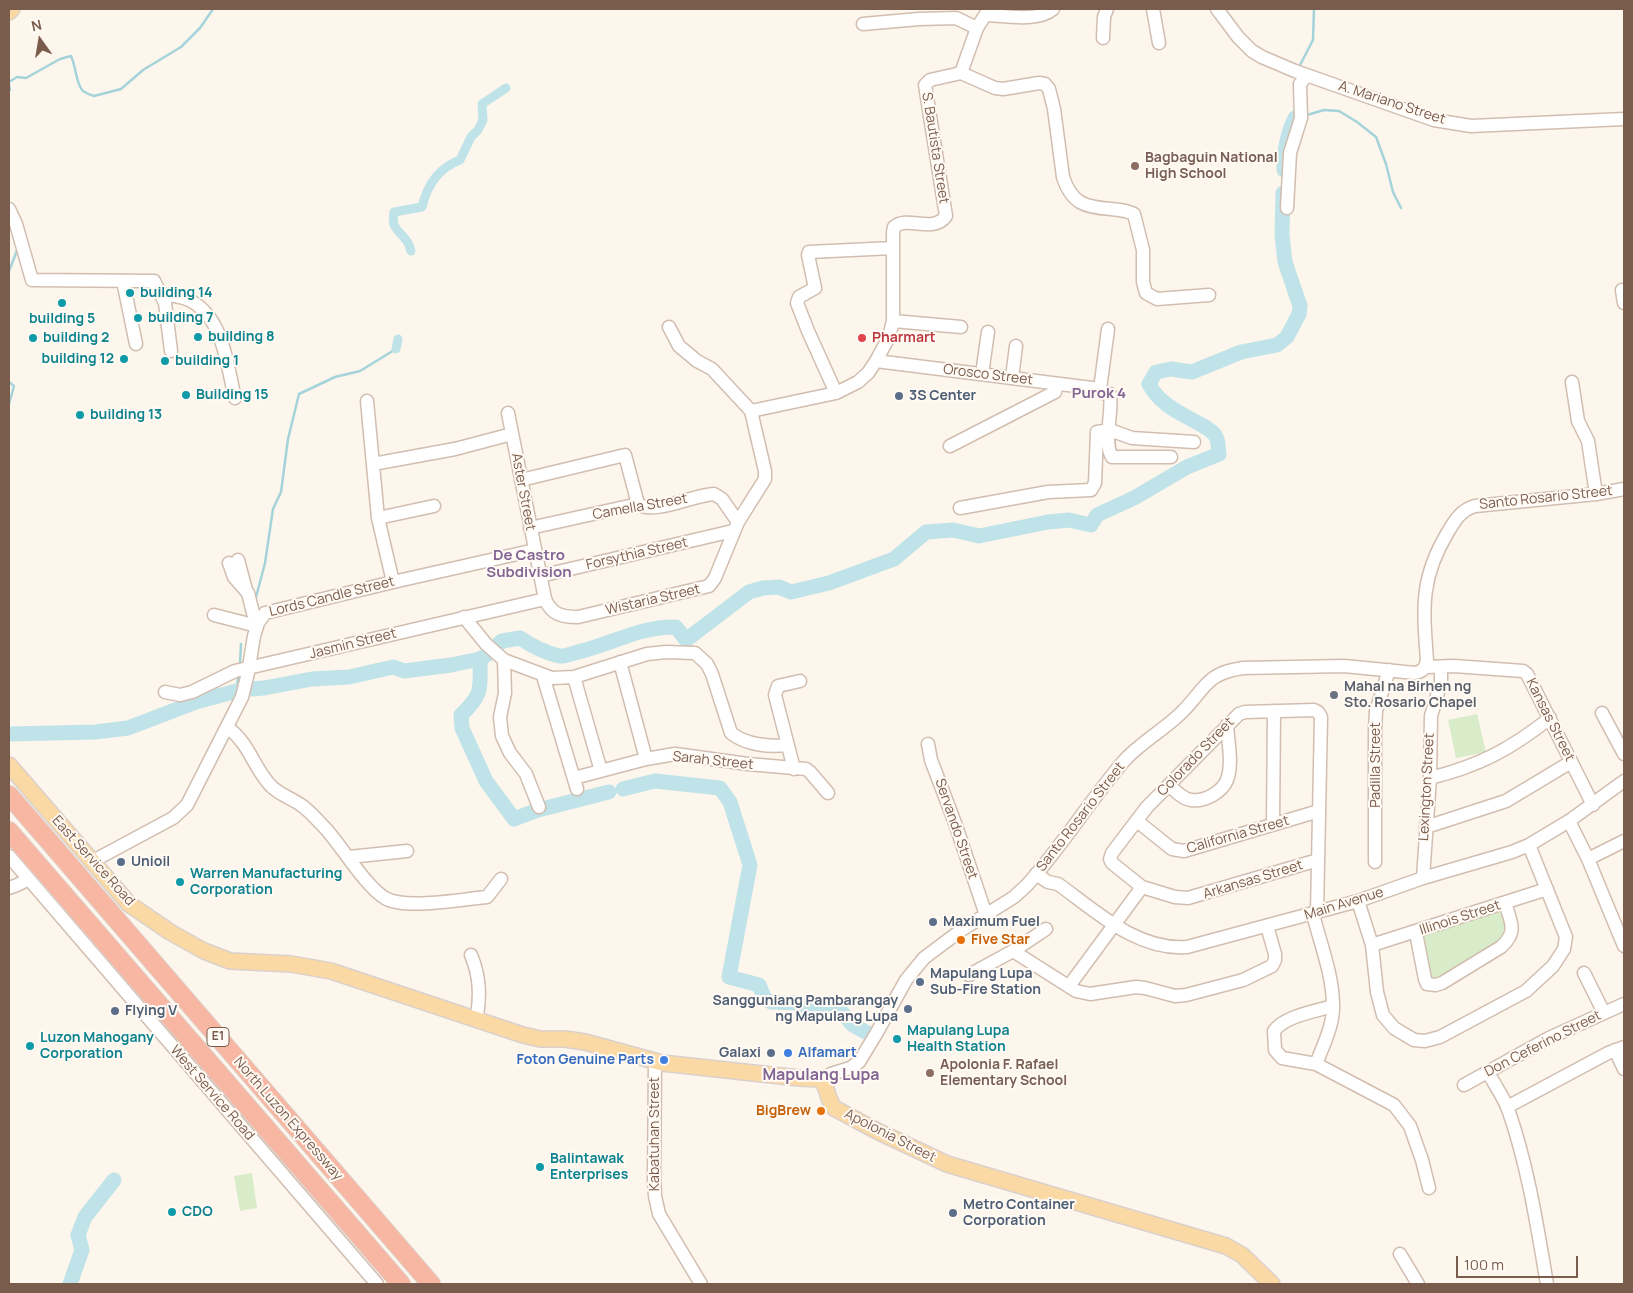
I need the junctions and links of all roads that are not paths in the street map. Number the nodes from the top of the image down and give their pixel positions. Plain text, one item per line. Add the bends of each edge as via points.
1 (12, 9) edge
2 (1053, 9) edge
3 (1107, 9) edge
4 (1153, 9) edge
5 (1217, 9) edge
6 (9, 12) edge
7 (988, 12) edge
8 (863, 24) dead end
9 (977, 28) junction
10 (1103, 38) dead end
11 (1159, 43) dead end
12 (961, 73) junction
13 (1302, 73) junction
14 (1624, 119) edge
15 (1287, 208) dead end
16 (9, 209) edge
17 (893, 248) junction
18 (123, 281) junction
19 (1622, 290) dead end
20 (161, 294) junction
21 (1209, 295) dead end
22 (1624, 303) edge
23 (893, 321) junction
24 (669, 327) dead end
25 (961, 327) dead end
26 (1108, 329) dead end
27 (988, 332) dead end
28 (136, 344) dead end
29 (1016, 346) dead end
30 (171, 351) dead end
31 (876, 361) junction
32 (982, 374) junction
33 (1012, 378) junction
34 (1572, 382) dead end
35 (1057, 384) junction
36 (1100, 389) junction
37 (836, 393) junction
38 (235, 398) dead end
39 (367, 401) dead end
40 (751, 411) junction
41 (508, 413) dead end
42 (1110, 430) junction
43 (512, 434) junction
44 (1194, 442) dead end
45 (950, 446) dead end
46 (1171, 458) dead end
47 (373, 464) junction
48 (521, 480) junction
49 (1624, 489) edge
50 (1596, 494) junction
51 (638, 504) junction
52 (434, 506) dead end
53 (960, 508) dead end
54 (378, 518) junction
55 (736, 526) junction
56 (530, 528) junction
57 (535, 550) junction
58 (234, 562) dead end
59 (540, 576) junction
60 (393, 582) junction
61 (544, 599) junction
62 (214, 615) dead end
63 (464, 617) junction
64 (257, 624) junction
65 (504, 660) junction
66 (620, 662) junction
67 (1426, 667) junction
68 (1441, 667) junction
69 (248, 669) junction
70 (1389, 670) junction
71 (543, 676) junction
72 (574, 677) junction
73 (800, 681) dead end
74 (166, 692) dead end
75 (1274, 711) junction
76 (1602, 713) dead end
77 (1550, 718) junction
78 (1227, 725) junction
79 (227, 727) junction
80 (928, 744) dead end
81 (788, 745) junction
82 (1624, 754) edge
83 (646, 759) junction
84 (1571, 762) junction
85 (9, 765) edge
86 (794, 769) junction
87 (601, 771) junction
88 (1430, 778) junction
89 (1624, 781) edge
90 (1169, 785) junction
91 (828, 793) dead end
92 (9, 795) edge
93 (1593, 805) junction
94 (539, 807) dead end
95 (1319, 811) junction
96 (1137, 821) junction
97 (1569, 821) junction
98 (1273, 825) junction
99 (1426, 827) junction
100 (9, 831) edge
101 (1624, 841) edge
102 (1529, 845) junction
103 (407, 851) dead end
104 (9, 856) edge
105 (349, 857) junction
106 (1110, 858) joint
107 (1588, 858) junction
108 (1318, 860) junction
109 (93, 861) junction
110 (1375, 862) dead end
111 (1040, 870) junction
112 (1423, 878) junction
113 (28, 879) junction
114 (501, 879) dead end
115 (1142, 887) junction
116 (9, 888) edge
117 (1547, 889) junction
118 (1358, 901) junction
119 (1505, 903) junction
120 (1315, 913) junction
121 (986, 915) junction
122 (1114, 923) junction
123 (1267, 926) junction
124 (1046, 929) dead end
125 (1416, 933) junction
126 (1372, 945) junction
127 (1624, 946) edge
128 (1013, 951) junction
129 (471, 955) dead end
130 (1584, 972) dead end
131 (969, 975) dead end
132 (1069, 986) junction
133 (1624, 1004) edge
134 (1334, 1006) junction
135 (1604, 1013) junction
136 (476, 1020) junction
137 (1620, 1049) edge
138 (655, 1061) junction
139 (1316, 1064) junction
140 (1624, 1069) edge
141 (1488, 1072) junction
142 (822, 1080) junction
143 (1464, 1085) dead end
144 (1507, 1107) junction
145 (1429, 1188) dead end
146 (1400, 1254) dead end
147 (1266, 1283) edge
148 (377, 1284) edge
149 (400, 1284) edge
150 (431, 1284) edge
151 (701, 1284) edge
152 (1418, 1284) edge
153 (1547, 1284) edge

1 - 6 main road
2 - 7 street via 1040,16 1014,18
3 - 10 street
4 - 11 street
5 - 13 street, A. Mariano Street via 1252,51
7 - 9 street
8 - 9 street via 956,18
9 - 12 street
12 - 17 street, S. Bautista Street via 930,80 925,85 946,216 935,224 896,224
12 - 21 street via 1003,90 1045,84 1054,109 1066,185 1074,199 1082,204 1128,210 1134,214 1143,250 1146,293 1157,299
13 - 14 street, A. Mariano Street via 1425,117 1452,123 1488,126
13 - 15 street via 1301,118 1285,158 1282,189
16 - 18 street via 32,280
17 - 23 street, S. Bautista Street
17 - 37 street via 809,252 815,288 799,297 797,303
18 - 20 street via 154,281
18 - 28 street
19 - 22 street
20 - 30 street
20 - 38 street via 191,301 213,322
23 - 25 street
23 - 31 street, S. Bautista Street via 889,337
24 - 40 street via 679,346 712,369
26 - 36 street
27 - 32 street
29 - 33 street
31 - 32 street, Orosco Street
31 - 37 street, S. Bautista Street via 858,382
32 - 33 street, Orosco Street
33 - 35 street, Orosco Street
34 - 50 street via 1578,421 1588,441
35 - 36 street, Orosco Street
35 - 45 street via 1055,392
36 - 42 street via 1110,394
37 - 40 street, S. Bautista Street
39 - 47 street
40 - 55 street via 765,479
41 - 43 street, Aster Street
42 - 44 street via 1132,438
42 - 46 street via 1112,458
42 - 53 street via 1097,432 1095,483 1091,490 1048,492
43 - 47 street via 455,449
43 - 48 street, Aster Street
47 - 54 street
48 - 51 street via 625,455
48 - 56 street, Aster Street
49 - 50 street, Santo Rosario Street
50 - 67 street, Santo Rosario Street via 1475,506 1463,510 1437,552 1427,580 1423,610
51 - 55 street, Camella Street via 655,507 714,494 722,499
51 - 56 street, Camella Street
52 - 54 street
54 - 60 street
55 - 59 street, Forsythia Street
55 - 61 street, Wistaria Street via 709,586 578,617 553,613
56 - 57 street, Aster Street
57 - 59 street, Aster Street
57 - 60 street, Lords Candle Street
58 - 64 street via 234,577 246,590
59 - 61 street, Aster Street
60 - 64 street, Lords Candle Street via 270,611
61 - 63 street, Jasmin Street
62 - 64 street
63 - 65 street
63 - 69 street, Jasmin Street
64 - 69 street, Lords Candle Street
65 - 71 street
65 - 94 street via 502,736 526,774
66 - 72 street
66 - 81 street via 647,654 695,653 712,674 731,733 762,745
66 - 83 street
67 - 68 street, Kansas Street
67 - 70 street, Santo Rosario Street via 1415,673
68 - 77 street, Kansas Street via 1523,671
68 - 88 street, Lexington Street via 1441,682 1431,716
69 - 74 street, Jasmin Street via 235,671 192,692 180,695
69 - 79 street, Lords Candle Street via 242,697
70 - 110 street, Padilla Street via 1375,721
70 - 111 street, Santo Rosario Street via 1289,666 1243,668 1218,674 1180,714 1126,758
71 - 72 street
71 - 87 street, Sarah Street via 575,784
72 - 87 street
73 - 81 street via 778,686 775,695
75 - 78 street, Colorado Street via 1245,712
75 - 95 street, Colorado Street via 1314,710 1320,714
75 - 98 street
76 - 82 street
77 - 84 street, Kansas Street
77 - 88 street via 1492,757
78 - 90 street, Colorado Street
78 - 90 street via 1229,765 1222,789 1202,799 1191,800 1179,795
79 - 105 street via 243,742 270,785 303,806
79 - 109 street, Lords Candle Street via 187,805 178,816
80 - 121 street, Servando Street
81 - 86 street
83 - 86 street, Sarah Street via 675,754
83 - 87 street, Sarah Street
84 - 93 street, Kansas Street
84 - 99 street via 1506,800
85 - 109 main road, East Service Road
86 - 91 street, Sarah Street via 810,772
88 - 99 street, Lexington Street
89 - 93 street, Main Avenue
90 - 96 street, Colorado Street
92 - 150 highway, North Luzon Expressway / E1
93 - 97 street, Main Avenue
95 - 98 street, California Street
95 - 108 street, Colorado Street
96 - 98 street, California Street via 1178,852
96 - 106 street, Colorado Street
97 - 102 street, Main Avenue
97 - 107 street
99 - 112 street, Lexington Street
100 - 149 highway, North Luzon Expressway / E1
101 - 107 street
102 - 112 street, Main Avenue
102 - 117 street
103 - 105 street
104 - 113 street, West Service Road
105 - 114 street via 375,890 396,902 411,904 487,897
106 - 115 street, Arkansas Street
107 - 127 street
108 - 115 street, Arkansas Street via 1188,898
108 - 120 street, Colorado Street
109 - 136 main road, East Service Road via 129,904 204,952 230,961 291,964 331,971
111 - 121 street, Santo Rosario Street via 1014,897
111 - 122 street, Main Avenue via 1054,876 1058,884
112 - 118 street, Main Avenue
113 - 116 street
113 - 148 street, West Service Road
115 - 122 street
117 - 119 street, Illinois Street
117 - 126 street via 1566,937 1564,949 1553,966 1526,991 1432,1040 1408,1037 1383,1015
118 - 120 street, Main Avenue
118 - 126 street
119 - 125 street, Illinois Street
119 - 125 street via 1512,924 1508,940 1436,985 1427,984 1425,979
120 - 123 street, Main Avenue
120 - 134 street, Colorado Street
121 - 142 street, Santo Rosario Street via 924,958 906,980 859,1062
122 - 123 street, Main Avenue via 1148,942 1174,948
122 - 132 street
123 - 132 street via 1275,960 1272,966 1243,980 1186,996 1136,987 1090,994 1076,992
124 - 128 street
125 - 126 street, Illinois Street
128 - 131 street
128 - 132 street
129 - 136 street via 479,977
130 - 135 street
133 - 135 street, Don Ceferino Street
134 - 139 street
134 - 139 street via 1283,1022 1274,1031 1275,1050 1279,1056
135 - 141 street, Don Ceferino Street via 1549,1038
136 - 138 main road via 540,1039 584,1042
137 - 140 street
137 - 144 street
138 - 142 main road
138 - 151 street, Kabatuhan Street via 656,1206
139 - 145 street via 1394,1105 1410,1126
141 - 143 street, Don Ceferino Street
141 - 144 street
142 - 147 main road, Apolonia Street via 834,1108 925,1155 974,1173 1226,1246 1242,1255
144 - 153 street via 1529,1180
146 - 152 street

